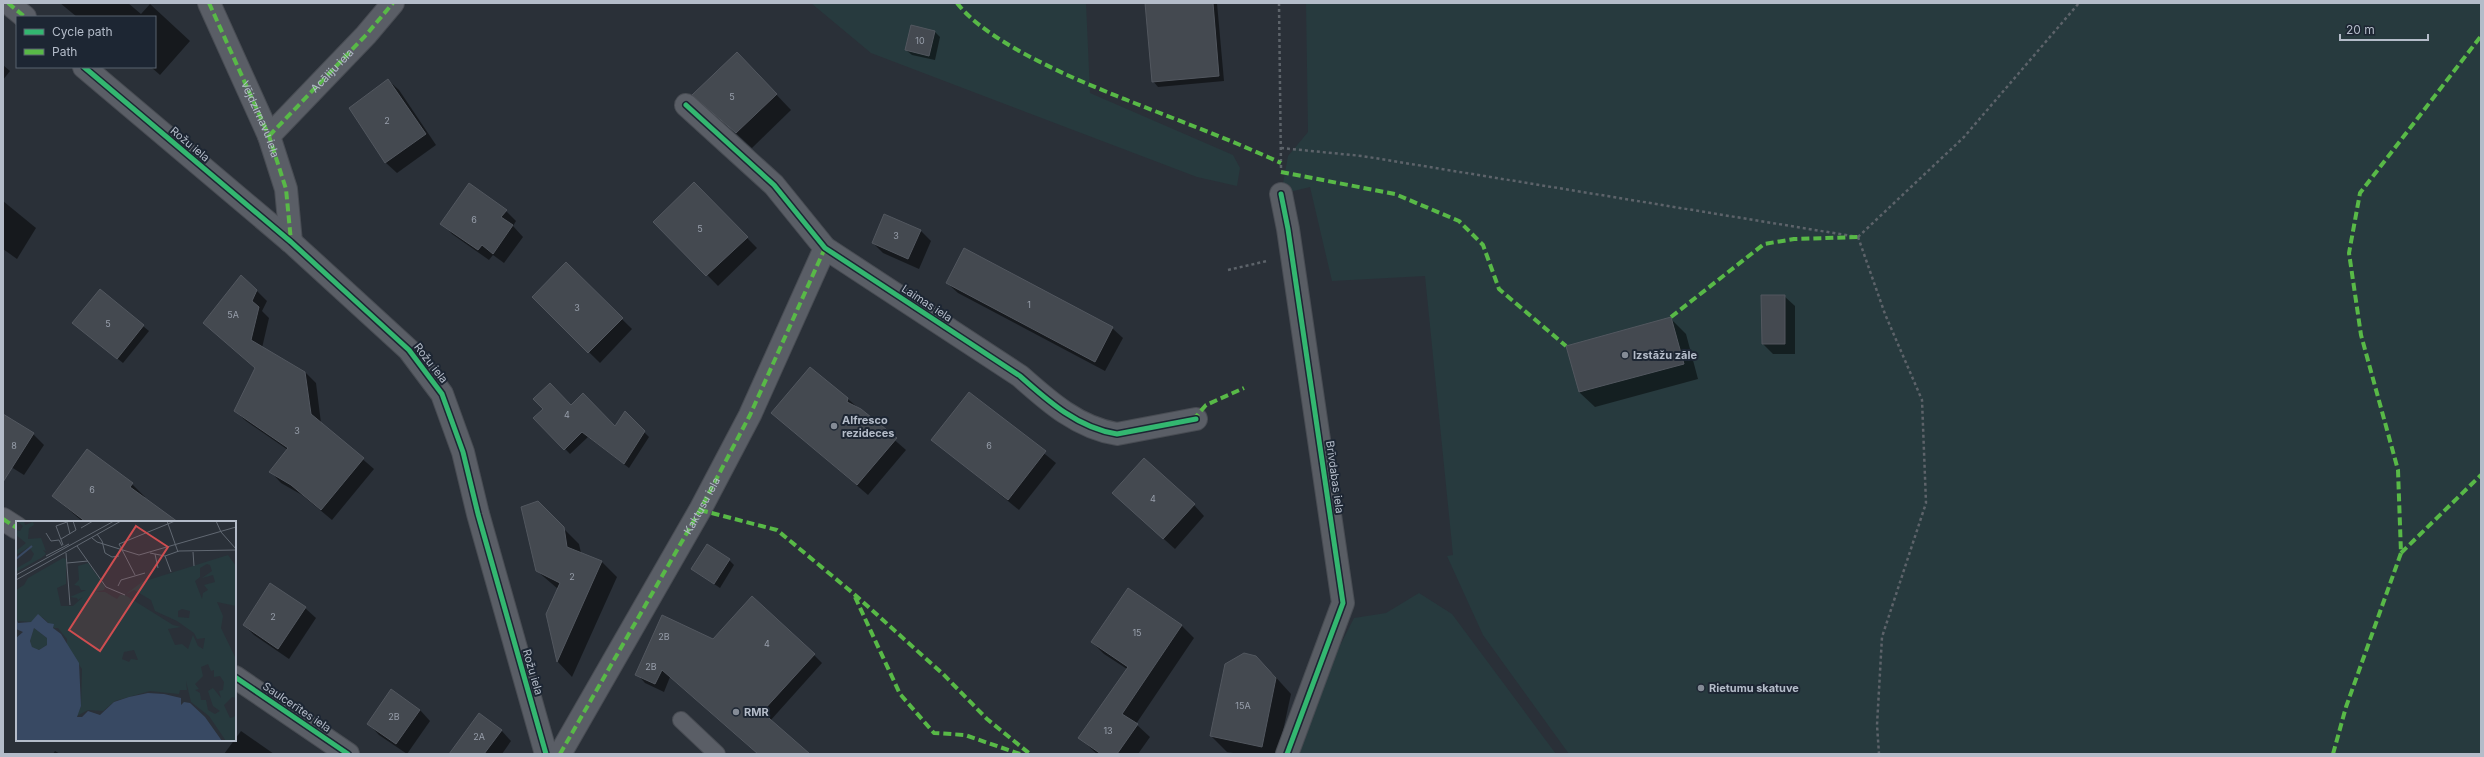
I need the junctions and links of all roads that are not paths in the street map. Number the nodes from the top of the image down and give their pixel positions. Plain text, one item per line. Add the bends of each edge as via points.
1 (8, 3) edge
2 (209, 3) edge
3 (393, 3) edge
4 (24, 16) edge
5 (85, 68) edge
6 (686, 105) dead end
7 (269, 136) junction
8 (1281, 194) road end
9 (291, 242) junction
10 (825, 248) junction
11 (1196, 419) dead end
12 (3, 519) edge
13 (16, 527) edge
14 (236, 678) edge
15 (681, 720) dead end
16 (348, 754) edge
17 (546, 754) edge
18 (560, 754) edge
19 (717, 754) edge
20 (1287, 754) edge

1 - 4 street
2 - 7 street, Vējdzirnavu iela
3 - 7 street, Acāliju iela via 366,35
5 - 9 street, Rožu iela
6 - 10 street, Laimas iela via 774,185
7 - 9 street, Vējdzirnavu iela via 286,189
8 - 20 street, Brīvdabas iela via 1343,604
9 - 17 street, Rožu iela via 409,350 442,394 464,452 478,514
10 - 11 street, Laimas iela via 1020,376 1071,418 1105,432 1117,434
10 - 18 street, Kaktusu iela via 750,415 700,510
12 - 13 street
14 - 16 street, Saulcerītes iela
15 - 19 lane

